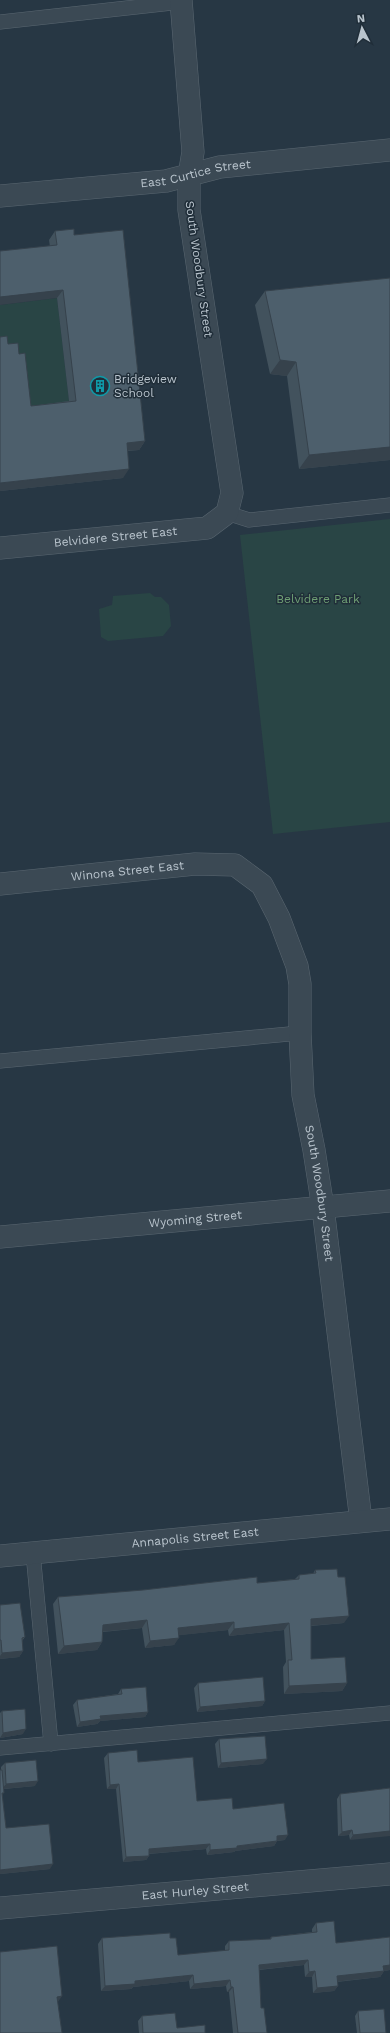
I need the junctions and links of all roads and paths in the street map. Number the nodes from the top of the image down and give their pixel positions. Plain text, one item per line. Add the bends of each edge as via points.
1 (181, 1) edge
2 (0, 22) edge
3 (390, 150) edge
4 (189, 176) junction
5 (0, 196) edge
6 (390, 505) edge
7 (227, 513) junction
8 (0, 548) edge
9 (251, 877) joint
10 (0, 884) edge
11 (300, 1033) junction
12 (0, 1061) edge
13 (390, 1201) edge
14 (323, 1208) junction
15 (0, 1237) edge
16 (390, 1519) edge
17 (361, 1521) junction
18 (33, 1553) junction
19 (0, 1556) edge
20 (390, 1713) edge
21 (51, 1744) junction
22 (0, 1748) edge
23 (390, 1874) edge
24 (0, 1908) edge

1 - 2 lane
1 - 4 street, South Woodbury Street via 193,152
3 - 4 street, East Curtice Street via 220,167
4 - 5 street, East Curtice Street via 166,181
4 - 7 street, South Woodbury Street via 189,210 232,493
6 - 7 lane via 249,520
7 - 8 street, Belvidere Street East via 207,528
9 - 10 street, Winona Street East via 235,865 195,864
9 - 11 street, South Woodbury Street via 262,886 279,918 297,966 300,984
11 - 12 lane
11 - 14 street, South Woodbury Street via 302,1095
13 - 14 street, Wyoming Street
14 - 15 street, Wyoming Street
14 - 17 street, South Woodbury Street
16 - 17 street, Annapolis Street East
17 - 18 street, Annapolis Street East
18 - 19 street, Annapolis Street East
18 - 21 lane
20 - 21 lane
21 - 22 lane
23 - 24 street, East Hurley Street

